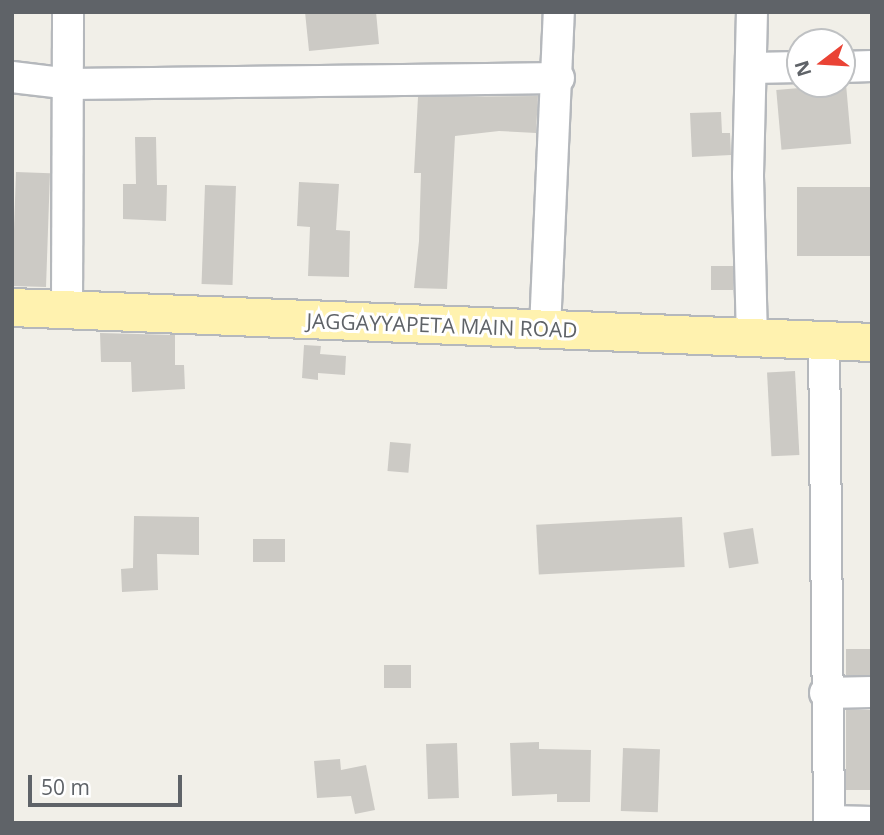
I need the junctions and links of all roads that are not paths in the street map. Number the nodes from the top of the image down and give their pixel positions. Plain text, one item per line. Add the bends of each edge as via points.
1 (68, 12) edge
2 (559, 12) edge
3 (752, 12) edge
4 (786, 67) edge
5 (751, 68) junction
6 (12, 76) edge
7 (559, 78) junction
8 (70, 84) junction
9 (12, 307) edge
10 (67, 309) junction
11 (545, 329) junction
12 (752, 338) junction
13 (824, 340) junction
14 (872, 342) edge
15 (872, 692) edge
16 (825, 693) junction
17 (829, 822) edge
18 (872, 822) edge

1 - 8 street
2 - 7 street
3 - 5 street
4 - 5 street
5 - 12 street
6 - 8 street
7 - 8 street
7 - 11 street
8 - 10 street
9 - 10 main road, JAGGAYYAPETA MAIN ROAD
10 - 11 main road, JAGGAYYAPETA MAIN ROAD
11 - 12 main road, JAGGAYYAPETA MAIN ROAD
12 - 13 main road, JAGGAYYAPETA MAIN ROAD
13 - 14 main road, JAGGAYYAPETA MAIN ROAD
13 - 16 street
15 - 16 street
16 - 17 street
17 - 18 street

